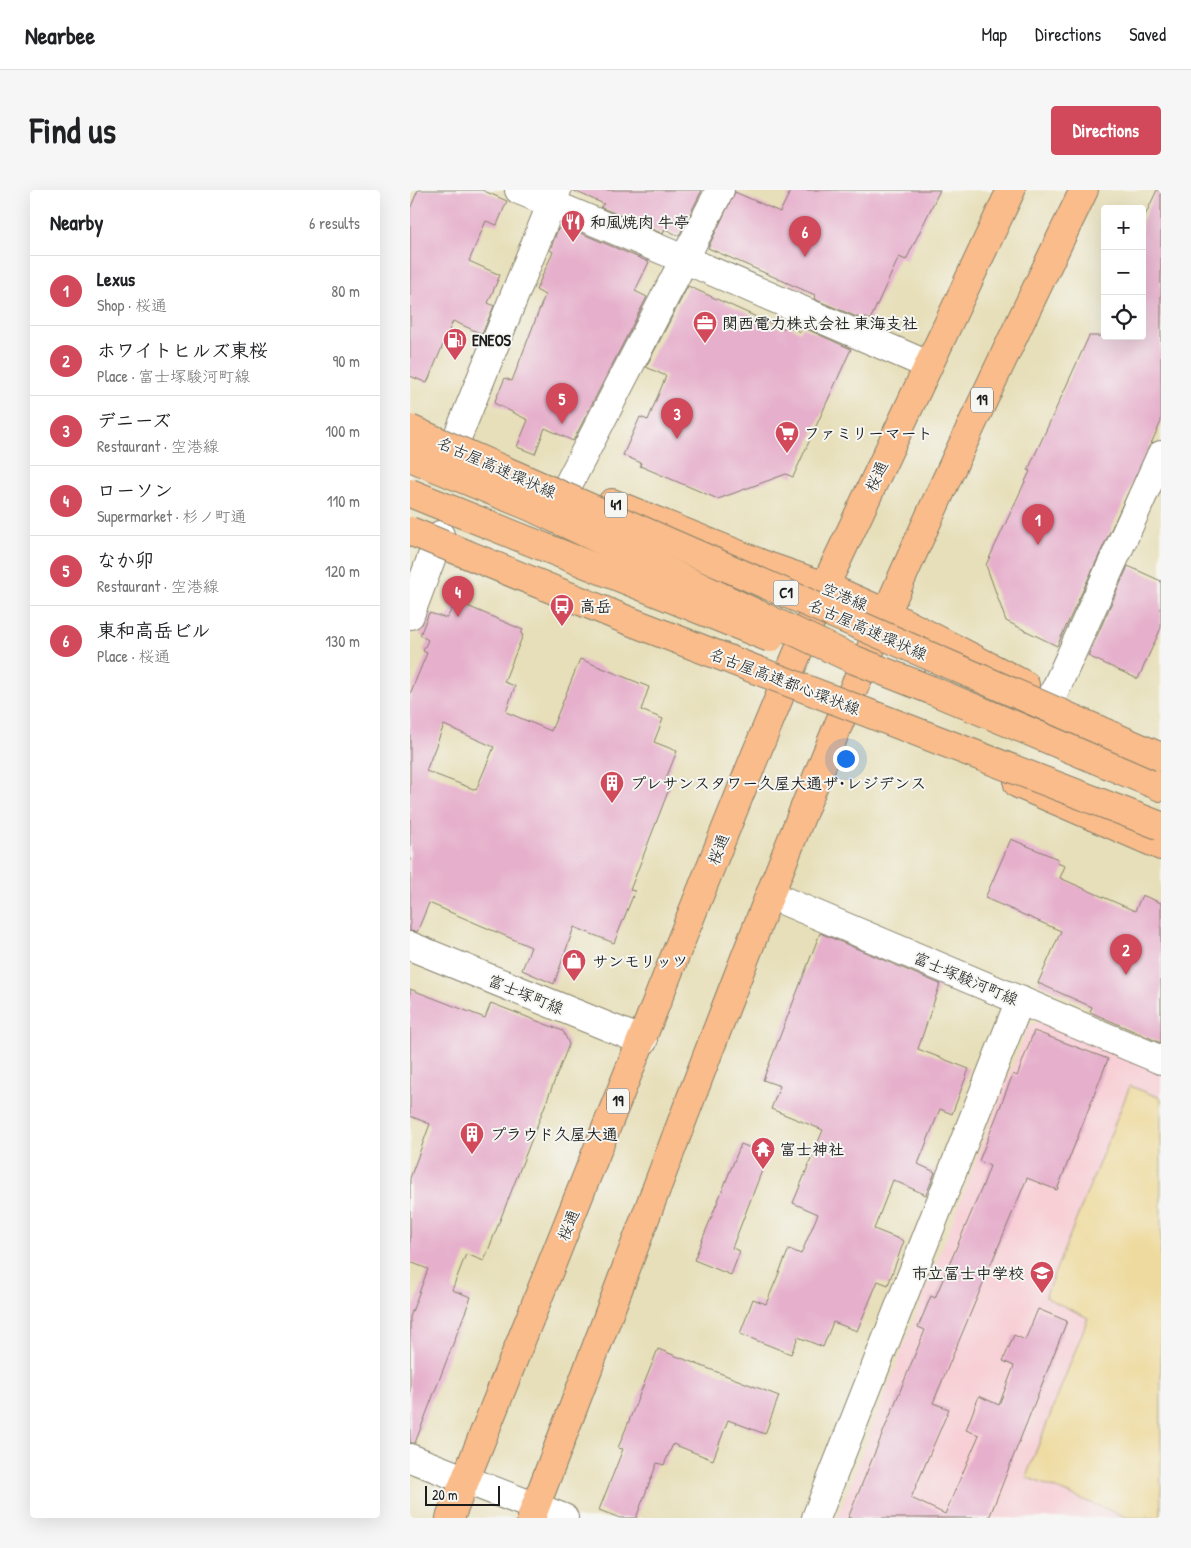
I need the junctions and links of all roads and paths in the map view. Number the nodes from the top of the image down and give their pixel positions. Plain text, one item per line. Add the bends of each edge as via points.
1 (519, 190) edge
2 (720, 190) edge
3 (1011, 190) edge
4 (1084, 190) edge
5 (554, 197) edge
6 (686, 260) junction
7 (928, 365) junction
8 (410, 417) edge
9 (410, 429) edge
10 (457, 438) junction
11 (1161, 455) edge
12 (410, 457) edge
13 (568, 486) junction
14 (410, 493) edge
15 (410, 522) edge
16 (410, 531) edge
17 (440, 535) junction
18 (825, 586) junction
19 (886, 613) junction
20 (410, 614) edge
21 (855, 660) junction
22 (784, 684) junction
23 (1051, 699) junction
24 (845, 710) junction
25 (1161, 748) edge
26 (1161, 758) edge
27 (1161, 787) edge
28 (1161, 826) edge
29 (1161, 846) edge
30 (770, 896) junction
31 (410, 946) edge
32 (1020, 1000) junction
33 (643, 1041) junction
34 (1161, 1060) edge
35 (410, 1458) edge
36 (465, 1480) junction
37 (533, 1513) edge
38 (450, 1518) edge
39 (564, 1518) edge
40 (816, 1518) edge

1 - 5 street
2 - 6 street
3 - 7 main road, 桜通 / 19
4 - 19 main road, 19 via 984,394
5 - 6 street
5 - 10 street
6 - 7 street
6 - 13 street
7 - 18 main road, 桜通 / 19
8 - 10 main road, 空港線 / 41
9 - 26 main road, 名古屋高速環状線 / C1, bridge
10 - 13 main road, 空港線 / 41
11 - 23 street
12 - 21 main road, bridge via 531,507
13 - 18 main road, 空港線 / 41
14 - 21 main road, bridge via 814,656
15 - 17 main road
16 - 28 main road, 名古屋高速都心環状線, bridge via 636,624
17 - 20 street
17 - 22 main road
18 - 19 main road, 空港線 / 41
18 - 22 main road, 桜通 / 19
19 - 23 main road, 空港線
19 - 24 main road, 19
21 - 27 main road, bridge
22 - 24 main road
22 - 33 main road, 桜通 / 19
23 - 25 main road, 空港線
24 - 29 main road
24 - 30 main road, 19
30 - 32 street, 富士塚駿河町線
30 - 37 main road, 19
31 - 33 street, 富士塚町線
32 - 34 street, 富士塚駿河町線
32 - 40 street
33 - 36 main road, 桜通 / 19
35 - 36 street
36 - 37 street
36 - 38 main road, 桜通 / 19
37 - 39 street

